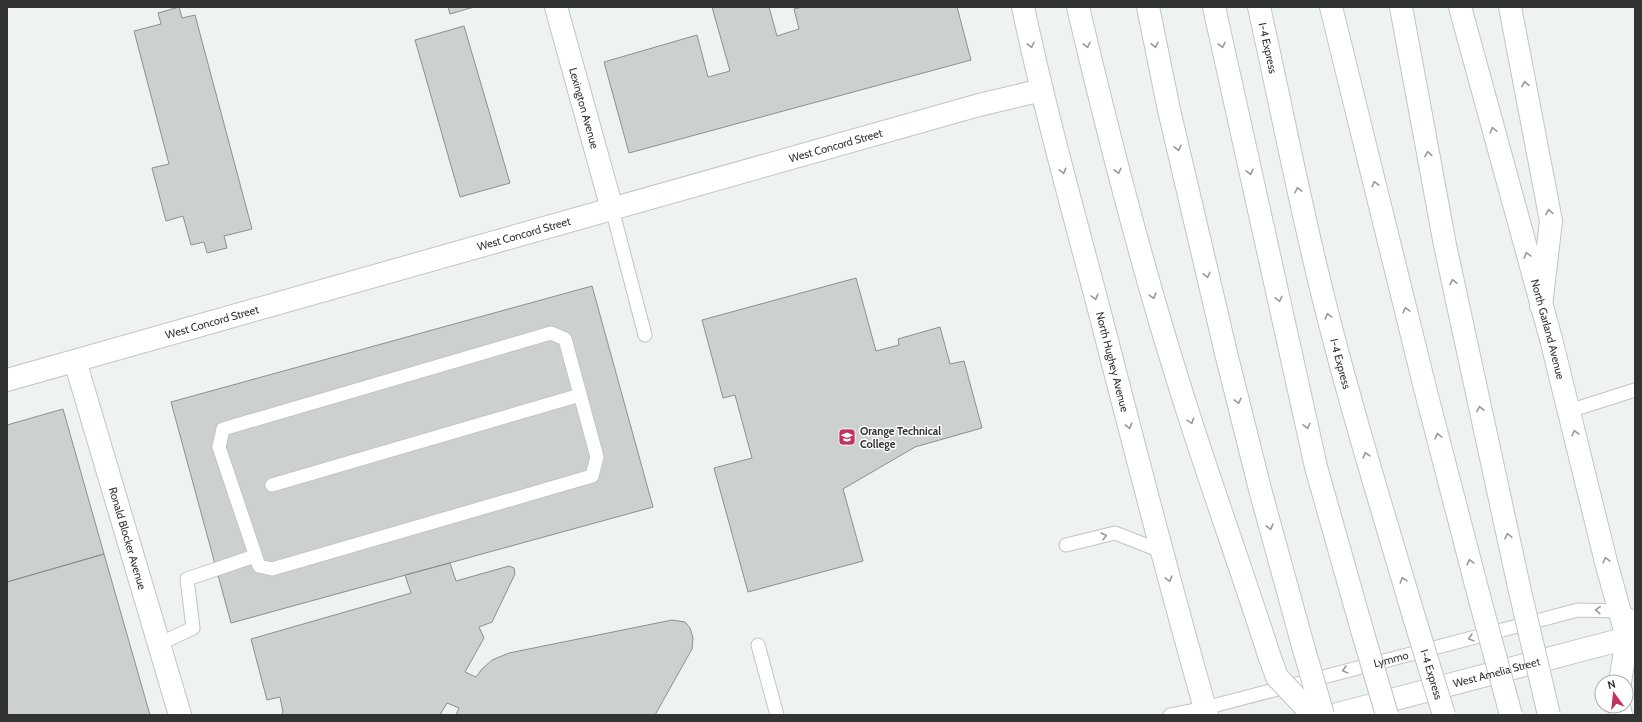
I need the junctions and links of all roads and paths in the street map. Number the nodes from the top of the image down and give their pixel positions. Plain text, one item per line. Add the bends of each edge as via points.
1 (556, 7) edge
2 (1023, 7) edge
3 (1078, 7) edge
4 (1148, 7) edge
5 (1214, 7) edge
6 (1259, 7) edge
7 (1331, 7) edge
8 (1401, 7) edge
9 (1460, 7) edge
10 (1510, 7) edge
11 (1042, 90) junction
12 (612, 209) junction
13 (1541, 306) junction
14 (645, 335) dead end
15 (75, 361) junction
16 (7, 380) edge
17 (1635, 390) edge
18 (580, 395) junction
19 (1569, 411) junction
20 (272, 485) dead end
21 (1066, 545) dead end
22 (1161, 550) junction
23 (255, 556) junction
24 (1627, 615) edge
25 (1632, 642) edge
26 (159, 644) junction
27 (758, 645) dead end
28 (1622, 674) edge
29 (1206, 711) edge
30 (180, 715) edge
31 (777, 715) edge
32 (1170, 715) edge
33 (1313, 715) edge
34 (1323, 715) edge
35 (1334, 715) edge
36 (1387, 715) edge
37 (1444, 715) edge
38 (1511, 715) edge
39 (1549, 715) edge

1 - 12 main road, Lexington Avenue
2 -> 11 main road, North Hughey Avenue
3 -> 33 main road, bridge via 1120,180 1196,438 1277,676
4 -> 34 main road, bridge via 1169,110 1224,346 1263,500
5 -> 36 main road, bridge via 1316,467
37 -> 6 main road, I-4 Express, bridge via 1321,289
38 -> 7 main road, bridge via 1426,392
39 -> 8 main road, bridge via 1452,280
13 -> 9 main road, North Garland Avenue
13 -> 10 main road via 1551,221
11 - 12 main road, West Concord Street via 979,105
11 -> 22 main road, North Hughey Avenue
12 - 14 lane
12 - 15 main road, West Concord Street
13 - 19 main road, North Garland Avenue
15 - 16 main road, West Concord Street
15 - 26 main road, Ronald Blocker Avenue
17 - 19 lane
18 - 20 lane
18 - 23 lane via 598,457 592,476 272,569 259,566
18 - 23 lane via 565,339 551,333 223,429 219,447
24 -> 19 main road, North Garland Avenue
21 -> 22 lane via 1115,533
22 -> 29 main road, North Hughey Avenue
23 - 26 lane via 187,578 193,628
24 - 25 main road, North Garland Avenue
24 -> 29 lane, Lymmo via 1578,610
25 - 28 main road
25 - 35 main road, West Amelia Street
26 - 30 main road, Ronald Blocker Avenue
27 - 31 lane
29 - 32 lane, Lymmo

